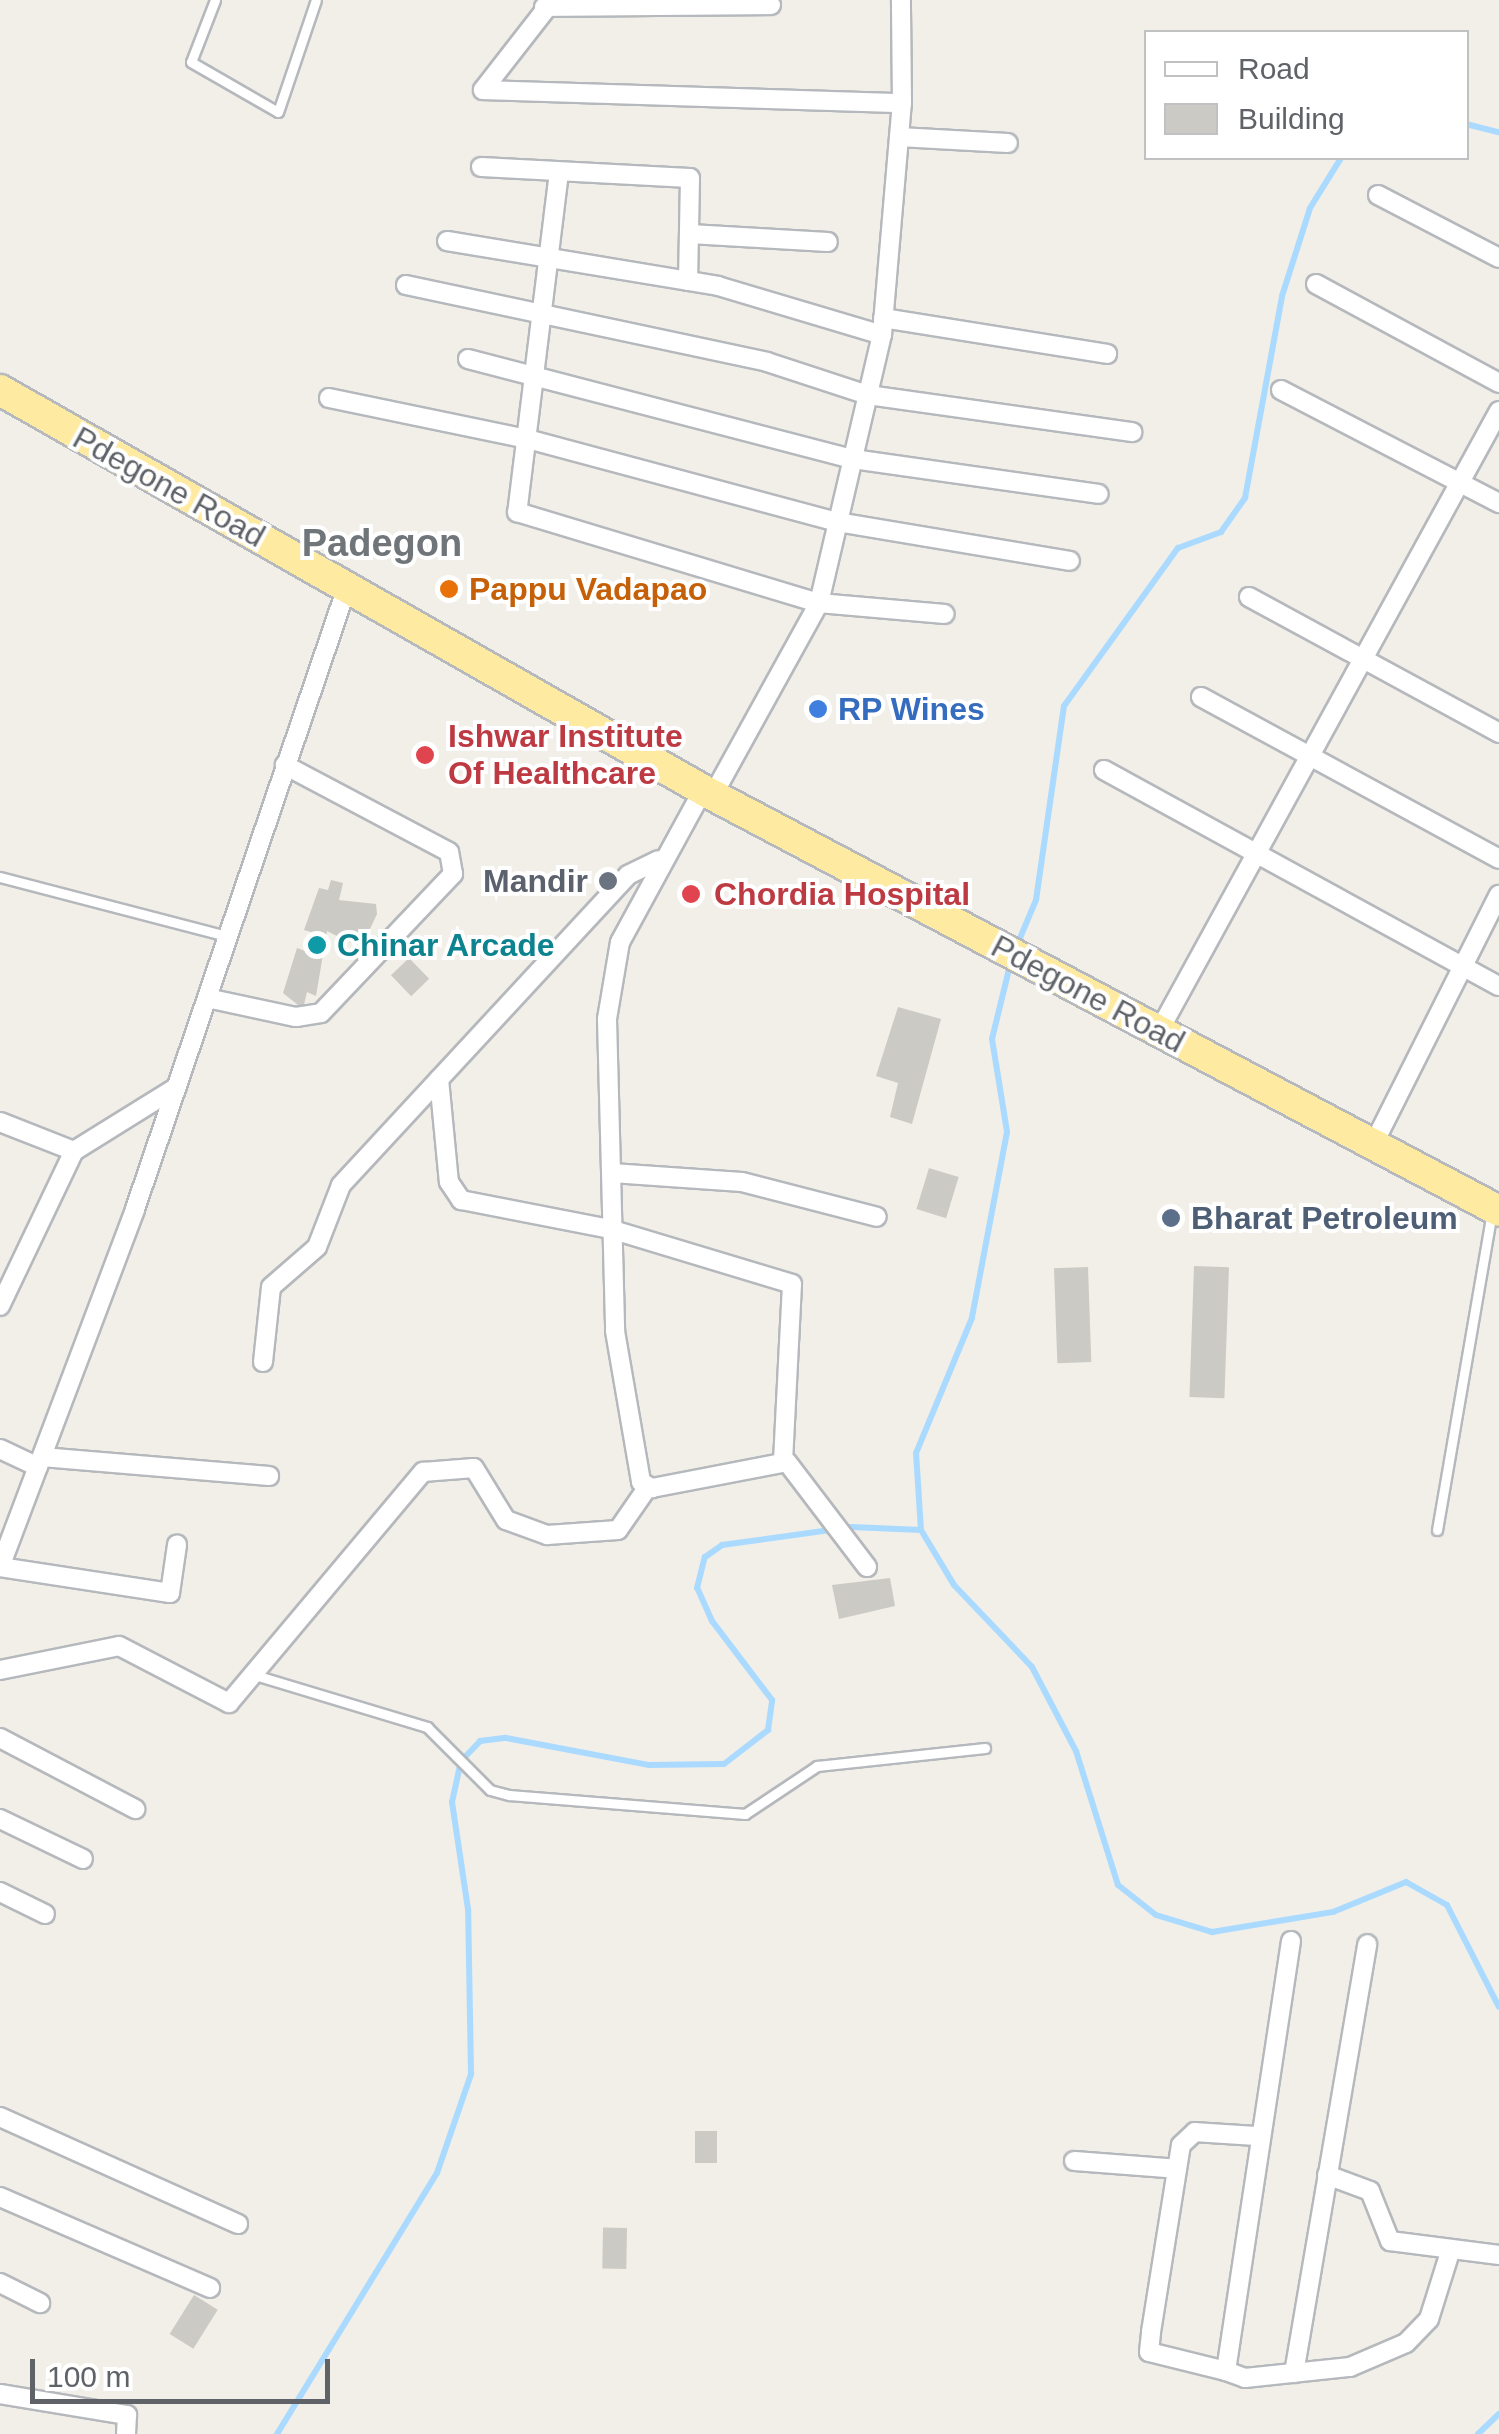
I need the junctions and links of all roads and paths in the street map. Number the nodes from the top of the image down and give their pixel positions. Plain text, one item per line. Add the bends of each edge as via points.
1 (215, 0) edge
2 (316, 0) edge
3 (901, 0) edge
4 (549, 4) edge
5 (771, 5) dead end
6 (902, 103) junction
7 (899, 137) junction
8 (1008, 143) dead end
9 (481, 168) dead end
10 (559, 172) junction
11 (1378, 195) dead end
12 (690, 234) junction
13 (447, 241) dead end
14 (828, 242) dead end
15 (547, 258) junction
16 (1499, 258) edge
17 (688, 281) junction
18 (1316, 284) dead end
19 (406, 285) dead end
20 (540, 313) junction
21 (882, 326) junction
22 (1107, 354) dead end
23 (468, 359) dead end
24 (530, 374) junction
25 (1499, 384) edge
26 (0, 390) edge
27 (1282, 390) dead end
28 (868, 395) junction
29 (329, 398) dead end
30 (1499, 411) edge
31 (1132, 432) dead end
32 (531, 440) junction
33 (853, 459) junction
34 (1458, 482) junction
35 (1099, 494) dead end
36 (1499, 503) edge
37 (838, 522) junction
38 (1070, 561) dead end
39 (348, 587) junction
40 (1249, 596) dead end
41 (819, 603) junction
42 (945, 614) dead end
43 (1366, 660) junction
44 (1201, 697) dead end
45 (1499, 732) edge
46 (1313, 754) junction
47 (285, 765) junction
48 (1104, 770) dead end
49 (708, 792) junction
50 (1259, 852) junction
51 (1499, 859) edge
52 (659, 860) junction
53 (0, 877) edge
54 (1499, 895) edge
55 (227, 936) junction
56 (1460, 964) junction
57 (1495, 977) edge
58 (207, 998) junction
59 (1159, 1031) junction
60 (439, 1079) junction
61 (177, 1087) junction
62 (0, 1122) edge
63 (1373, 1144) junction
64 (74, 1151) junction
65 (612, 1172) junction
66 (1496, 1210) edge
67 (877, 1216) dead end
68 (610, 1229) junction
69 (0, 1306) edge
70 (263, 1362) dead end
71 (0, 1449) edge
72 (40, 1462) junction
73 (783, 1462) junction
74 (269, 1476) dead end
75 (647, 1488) junction
76 (1436, 1530) dead end
77 (177, 1545) dead end
78 (0, 1567) edge
79 (867, 1567) dead end
80 (0, 1670) edge
81 (254, 1675) junction
82 (0, 1738) edge
83 (984, 1748) dead end
84 (134, 1809) dead end
85 (0, 1819) edge
86 (83, 1859) dead end
87 (0, 1892) edge
88 (45, 1914) dead end
89 (1291, 1942) dead end
90 (1367, 1944) dead end
91 (0, 2117) edge
92 (1255, 2136) junction
93 (1074, 2161) dead end
94 (1176, 2169) junction
95 (1327, 2176) junction
96 (0, 2197) edge
97 (238, 2224) dead end
98 (1451, 2249) junction
99 (1499, 2255) edge
100 (0, 2282) edge
101 (210, 2288) dead end
102 (40, 2303) dead end
103 (1226, 2371) junction
104 (1294, 2373) junction
105 (0, 2394) edge
106 (126, 2434) edge

1 - 2 lane via 191,62 278,112
3 - 6 street
4 - 5 street
4 - 6 street via 483,90
6 - 7 street
7 - 8 street
7 - 21 street
9 - 10 street
10 - 12 street via 690,178
10 - 15 street
11 - 16 street
12 - 14 street
12 - 17 street
13 - 15 street
15 - 17 street
15 - 20 street
17 - 21 street
18 - 25 street
19 - 20 street
20 - 24 street
20 - 28 street via 767,362
21 - 22 street
21 - 28 street
23 - 24 street
24 - 32 street
24 - 33 street
26 - 39 highway, Pdegone Road
27 - 34 street
28 - 31 street
28 - 33 street
29 - 32 street
30 - 34 street
32 - 37 street
32 - 41 street via 518,512
33 - 35 street
33 - 37 street
34 - 36 street
34 - 43 street
37 - 38 street
37 - 41 street
39 - 47 street
39 - 49 highway, Pdegone Road
40 - 43 street
41 - 42 street
41 - 49 street
43 - 45 street
43 - 46 street
44 - 46 street
46 - 50 street
46 - 51 street
47 - 55 street
47 - 58 street via 449,852 453,874 321,1013
48 - 50 street
49 - 52 street
49 - 59 highway, Pdegone Road
50 - 56 street
50 - 59 street
52 - 60 street via 628,876
52 - 65 street via 620,942 607,1019
53 - 55 lane
54 - 56 street
55 - 58 street
56 - 57 street
56 - 63 street
58 - 61 street
59 - 63 highway, Pdegone Road
60 - 68 street via 449,1182 460,1200
60 - 70 street via 341,1185 317,1246 271,1286
61 - 64 street
61 - 72 street
62 - 64 street
63 - 66 highway, Pdegone Road
64 - 69 street
65 - 67 street via 742,1182
65 - 68 street
66 - 76 lane
68 - 73 street via 792,1284
68 - 75 street via 614,1331
71 - 72 street
72 - 74 street
72 - 78 street
73 - 75 street
73 - 79 street
75 - 81 street via 618,1530 548,1535 506,1520 474,1468 423,1472
77 - 78 street via 170,1593
80 - 81 street via 120,1646 228,1703
81 - 83 lane via 437,1734 475,1775 509,1795 745,1814 834,1762
82 - 84 street
85 - 86 street
87 - 88 street
89 - 92 street
90 - 95 street
91 - 97 street
92 - 94 street via 1195,2132
92 - 103 street
93 - 94 street
94 - 103 street via 1149,2352
95 - 98 street via 1370,2190 1390,2241
95 - 104 street
96 - 101 street
98 - 99 street
98 - 104 street via 1417,2335 1361,2364
100 - 102 street
103 - 104 street
105 - 106 street via 127,2416

